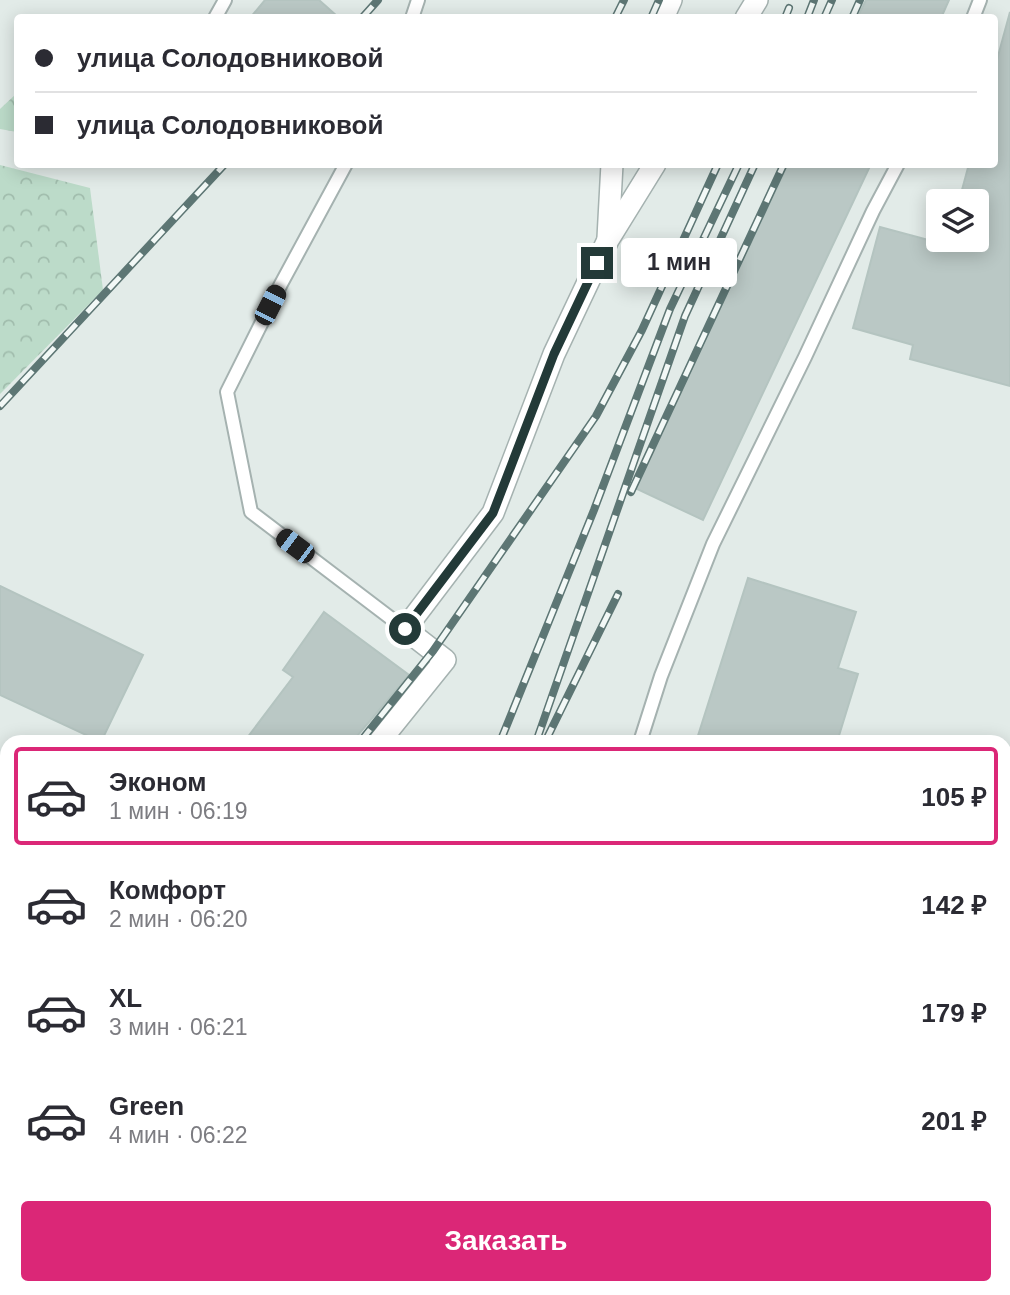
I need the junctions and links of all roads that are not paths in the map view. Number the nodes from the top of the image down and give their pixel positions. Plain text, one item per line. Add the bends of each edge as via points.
1 (344, 168) edge
2 (612, 168) edge
3 (653, 168) edge
4 (896, 168) edge
5 (608, 240) junction
6 (405, 629) junction
7 (385, 735) edge
8 (642, 735) edge

1 - 6 lane via 227,392 251,512
2 - 5 street
3 - 5 street
4 - 8 lane via 713,544
5 - 6 street via 554,354 493,513
6 - 7 street via 445,660

